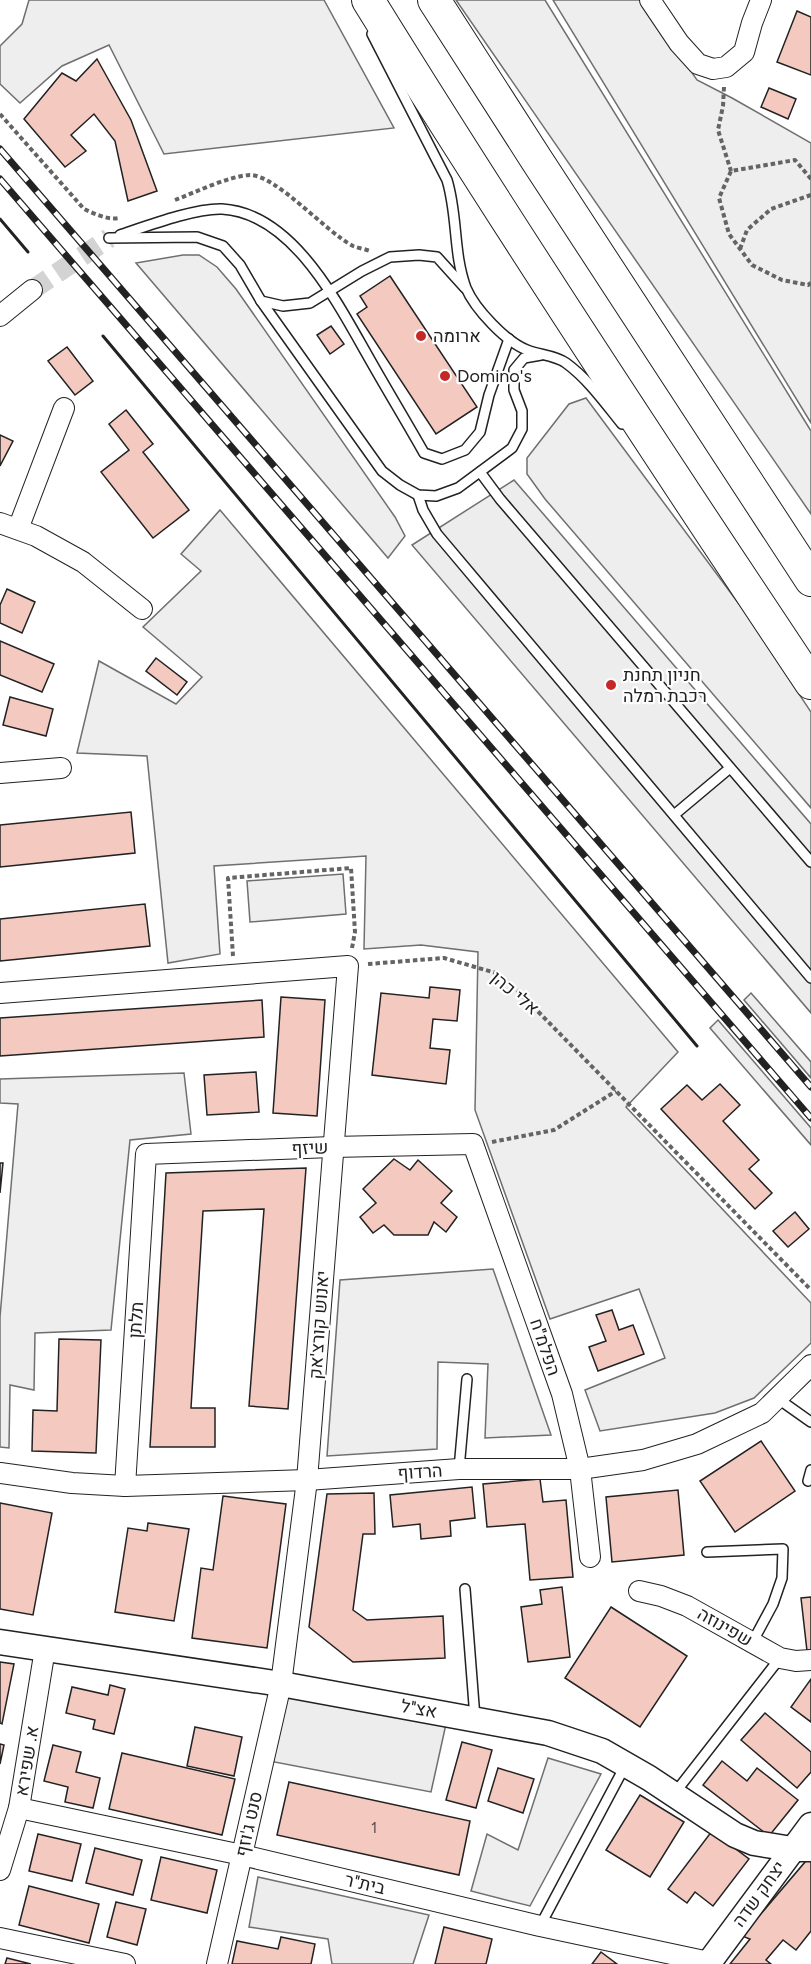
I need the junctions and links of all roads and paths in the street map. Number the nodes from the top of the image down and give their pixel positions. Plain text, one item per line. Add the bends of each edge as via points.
1 (434, 0) edge
2 (650, 0) edge
3 (761, 0) edge
4 (366, 11) edge
5 (726, 67) junction
6 (0, 114) edge
7 (731, 171) junction
8 (811, 179) edge
9 (811, 195) edge
10 (166, 203) dead end
11 (125, 216) dead end
12 (740, 249) junction
13 (390, 257) junction
14 (811, 283) edge
15 (32, 290) tunnel mouth
16 (330, 290) junction
17 (467, 290) junction
18 (261, 302) junction
19 (1, 314) edge
20 (509, 339) junction
21 (543, 354) junction
22 (64, 408) dead end
23 (627, 430) dead end
24 (656, 467) dead end
25 (480, 472) junction
26 (418, 495) junction
27 (9, 526) edge
28 (729, 560) junction
29 (811, 580) edge
30 (142, 609) dead end
31 (811, 683) edge
32 (61, 768) dead end
33 (730, 768) junction
34 (0, 773) edge
35 (674, 815) junction
36 (811, 862) edge
37 (348, 966) junction
38 (234, 975) junction
39 (811, 978) edge
40 (0, 993) edge
41 (616, 1091) junction
42 (473, 1144) junction
43 (332, 1147) junction
44 (146, 1154) joint
45 (811, 1290) edge
46 (811, 1365) edge
47 (467, 1379) dead end
48 (777, 1398) junction
49 (811, 1422) edge
50 (459, 1469) junction
51 (580, 1469) junction
52 (811, 1470) edge
53 (0, 1473) edge
54 (307, 1480) junction
55 (808, 1481) dead end
56 (125, 1486) junction
57 (707, 1552) dead end
58 (590, 1557) dead end
59 (465, 1589) dead end
60 (639, 1591) dead end
61 (0, 1642) edge
62 (752, 1643) junction
63 (45, 1649) junction
64 (780, 1658) junction
65 (811, 1660) edge
66 (281, 1684) junction
67 (475, 1719) junction
68 (626, 1765) junction
69 (674, 1794) junction
70 (19, 1808) junction
71 (811, 1825) edge
72 (802, 1849) edge
73 (242, 1855) junction
74 (0, 1870) edge
75 (540, 1926) junction
76 (0, 1938) edge
77 (709, 1963) edge
78 (125, 1964) edge
79 (217, 1964) edge

1 - 29 highway
2 - 5 street via 698,64 713,69
3 - 5 street via 744,52
4 - 17 lane via 447,180 453,201 457,254
4 - 28 highway
5 - 7 path via 718,130
6 - 11 path via 84,209 97,216
7 - 8 path via 795,160
7 - 12 path via 719,198 729,234
9 - 12 path via 771,209 747,230
10 - 13 path via 239,176 253,175 276,186 353,246
12 - 14 path via 752,264 782,280
13 - 16 lane
13 - 17 lane via 436,257
15 - 19 street
16 - 18 lane via 310,303 295,306
16 - 18 lane via 281,234 252,215 220,209 186,214 109,238 197,237 223,246 240,265
16 - 20 lane via 424,453 442,459 465,450 480,432
17 - 20 lane via 483,314
18 - 26 lane via 382,471
20 - 21 lane
21 - 23 lane via 576,371
21 - 25 lane via 524,358 514,370 522,429 512,448
22 - 27 street
24 - 28 lane
25 - 26 lane via 458,488 436,496
25 - 33 lane
26 - 35 lane via 437,534
27 - 30 street via 83,562
28 - 31 highway
32 - 34 street
33 - 35 lane
33 - 36 lane
35 - 39 lane
37 - 38 street
37 - 38 path via 355,932 351,868 228,878
37 - 41 path, אלי כהן via 444,958 496,973
37 - 43 street, יאנוש קורצ'אק
38 - 40 street
41 - 42 path via 554,1130
41 - 45 path, אלי כהן
42 - 43 street, שיזף
42 - 51 street, הפלמ"ח via 562,1394
43 - 44 street, שיזף
43 - 54 street, יאנוש קורצ'אק
44 - 56 street, תלתן
46 - 48 street, הרדוף
47 - 50 lane
48 - 49 lane
48 - 51 street, הרדוף via 762,1413 697,1444 643,1460
50 - 51 street, הרדוף
50 - 54 street, הרדוף
51 - 58 street, הפלמ"ח
52 - 55 lane
53 - 56 street, הרדוף via 72,1484
54 - 56 street, הרדוף
54 - 66 street, יאנוש קורצ'אק
57 - 62 lane via 783,1549 782,1578
59 - 67 lane
60 - 62 street, שפינוזה via 687,1606
61 - 63 street, אצ"ל
62 - 64 street, שפינוזה
63 - 66 street, אצ"ל
63 - 70 street, א. שפירא
64 - 65 street, שפינוזה
64 - 69 lane
66 - 67 street, אצ"ל
66 - 73 street, סנט ג'וזף
67 - 68 street, אצ"ל via 548,1733 602,1750
68 - 69 street, אצ"ל
68 - 75 lane
69 - 72 street, אצ"ל via 735,1835 754,1843
70 - 73 street, בית"ר
70 - 74 street, א. שפירא
71 - 72 street, יצחק שדה
72 - 77 street, יצחק שדה
73 - 75 street, בית"ר
73 - 79 street, סנט ג'וזף
75 - 77 street, בית"ר
76 - 78 street

